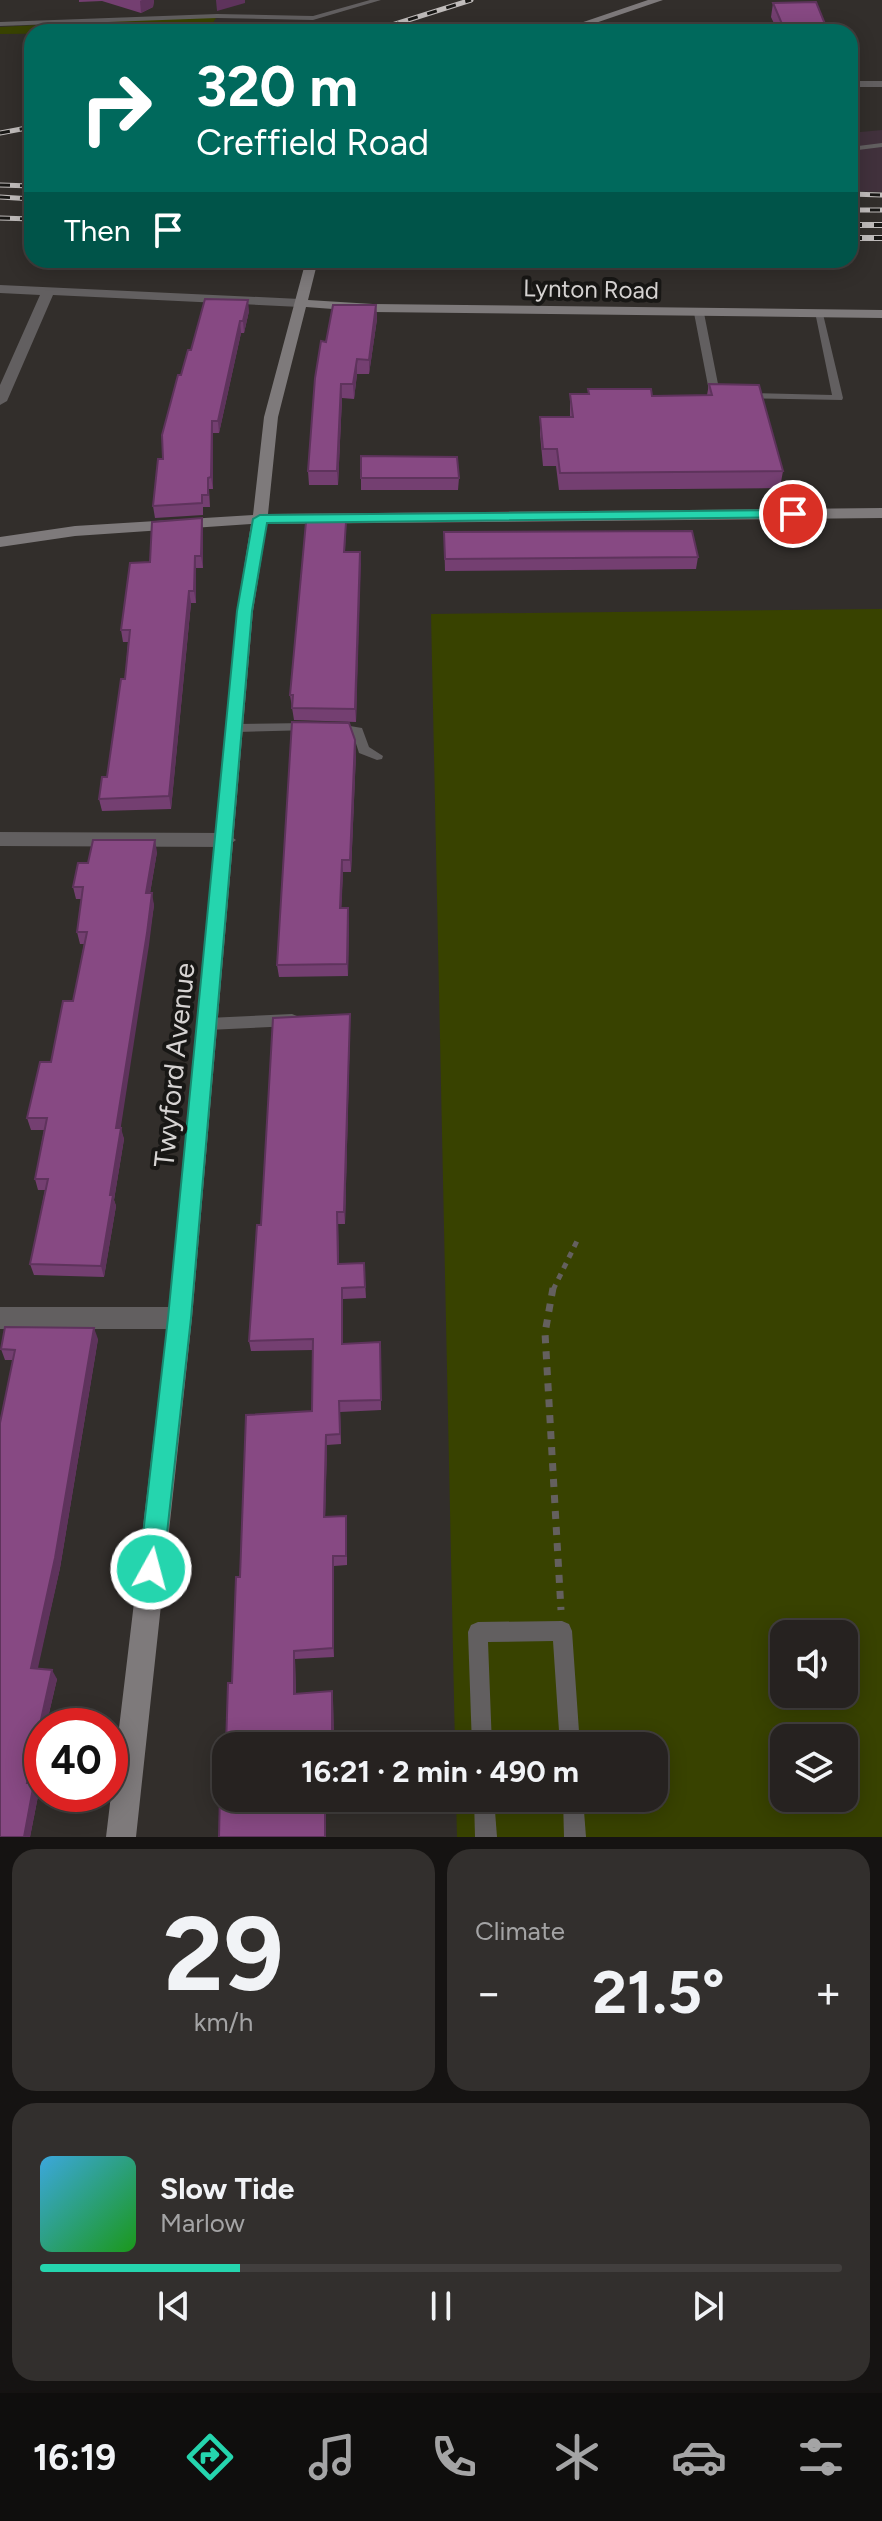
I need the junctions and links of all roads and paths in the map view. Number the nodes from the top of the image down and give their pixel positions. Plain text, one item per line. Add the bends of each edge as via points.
1 (378, 0) edge
2 (658, 0) edge
3 (0, 24) edge
4 (584, 24) edge
5 (858, 84) edge
6 (882, 84) edge
7 (882, 145) edge
8 (858, 148) edge
9 (310, 268) edge
10 (0, 289) edge
11 (48, 292) junction
12 (300, 303) junction
13 (699, 313) junction
14 (818, 314) junction
15 (882, 314) edge
16 (0, 401) edge
17 (882, 513) edge
18 (260, 519) junction
19 (0, 542) edge
20 (236, 728) junction
21 (377, 756) dead end
22 (0, 839) edge
23 (226, 840) junction
24 (309, 1019) edge
25 (208, 1024) junction
26 (577, 1241) dead end
27 (0, 1318) edge
28 (180, 1318) junction
29 (562, 1631) junction
30 (482, 1732) edge
31 (569, 1732) edge
32 (485, 1812) edge
33 (574, 1812) edge
34 (121, 1837) edge
35 (486, 1837) edge
36 (575, 1837) edge

1 - 3 lane via 313,18
2 - 4 street
5 - 6 street
7 - 8 lane
9 - 12 street, Twyford Avenue
10 - 11 street
11 - 12 street
11 - 16 street
12 - 13 street, Lynton Road
12 - 18 street, Twyford Avenue via 271,417
13 - 14 street, Lynton Road
13 - 14 lane via 714,391 838,398
14 - 15 street, Lynton Road
17 - 18 street
18 - 19 street via 75,531
18 - 20 street, Twyford Avenue via 245,611
20 - 21 lane via 352,727 363,750
20 - 23 street, Twyford Avenue
22 - 23 street
23 - 25 street, Twyford Avenue
24 - 25 lane
25 - 28 street, Twyford Avenue
26 - 29 path via 553,1288 545,1333
27 - 28 street
28 - 34 street, Twyford Avenue
29 - 30 lane via 478,1632
29 - 31 lane
32 - 35 lane
33 - 36 lane

